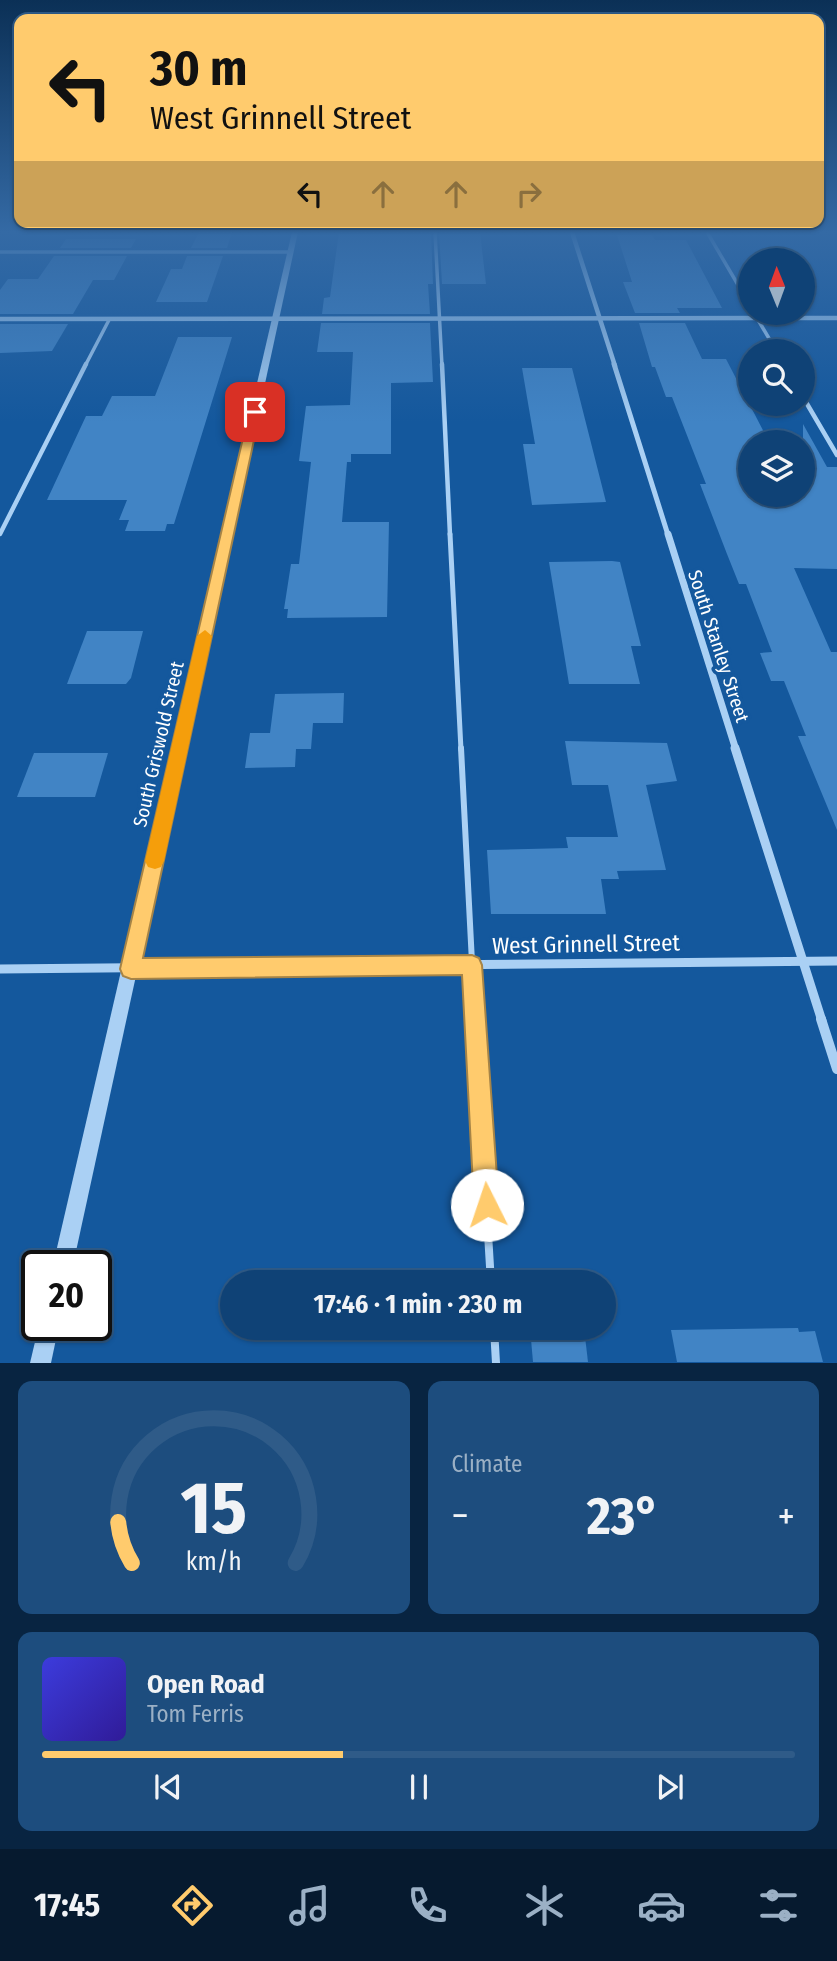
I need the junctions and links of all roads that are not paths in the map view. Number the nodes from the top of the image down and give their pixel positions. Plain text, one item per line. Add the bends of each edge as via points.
1 (281, 296) edge
2 (438, 296) edge
3 (592, 296) edge
4 (816, 318) edge
5 (837, 318) edge
6 (0, 319) edge
7 (738, 319) edge
8 (108, 320) junction
9 (275, 320) junction
10 (439, 320) junction
11 (600, 320) junction
12 (814, 416) edge
13 (837, 455) edge
14 (0, 534) edge
15 (803, 961) junction
16 (837, 961) edge
17 (472, 965) junction
18 (0, 968) edge
19 (131, 969) junction
20 (837, 1069) edge
21 (66, 1250) edge
22 (490, 1270) edge
23 (495, 1340) edge
24 (45, 1341) edge
25 (40, 1363) edge
26 (496, 1363) edge

1 - 9 street, South Griswold Street
2 - 10 lane
3 - 11 street, South Stanley Street
4 - 5 street
6 - 8 street
7 - 11 street
8 - 9 street
8 - 14 lane
9 - 10 street
9 - 19 street, South Griswold Street
10 - 11 street
10 - 17 lane
11 - 15 street, South Stanley Street
12 - 13 lane
15 - 16 street, West Grinnell Street
15 - 17 street, West Grinnell Street
15 - 20 street, South Stanley Street
17 - 19 street, West Grinnell Street
17 - 22 lane
18 - 19 street, West Grinnell Street
19 - 21 street, South Griswold Street
23 - 26 lane
24 - 25 street

